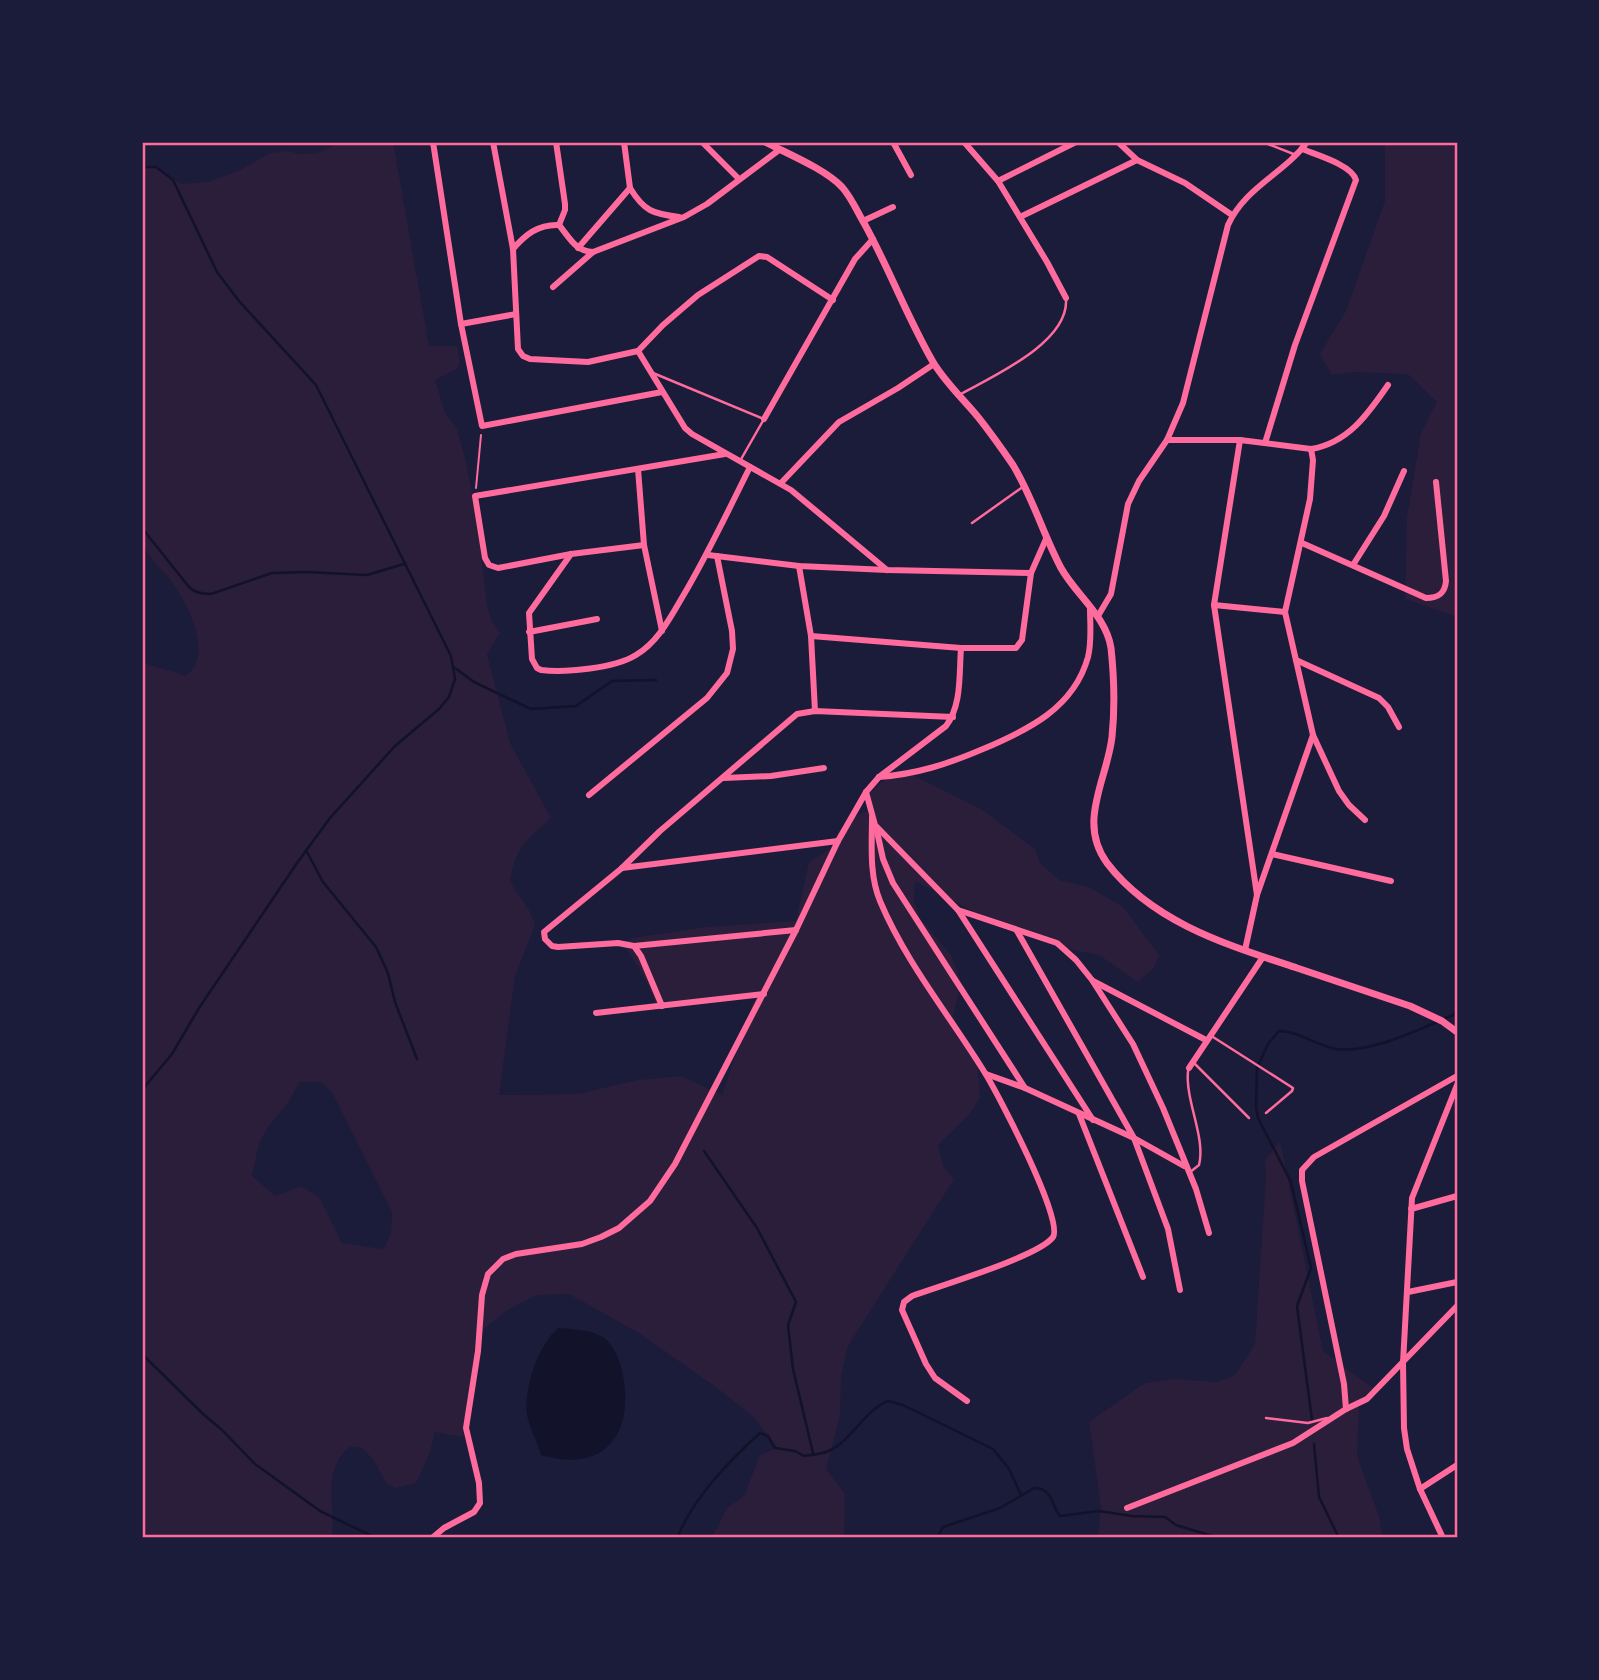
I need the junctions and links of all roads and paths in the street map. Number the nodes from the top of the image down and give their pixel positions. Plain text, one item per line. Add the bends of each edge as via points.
1 (433, 142) edge
2 (493, 142) edge
3 (556, 142) edge
4 (624, 142) edge
5 (702, 142) edge
6 (765, 142) edge
7 (894, 142) edge
8 (964, 142) edge
9 (1076, 142) edge
10 (1118, 142) edge
11 (1263, 142) edge
12 (1307, 142) edge
13 (1302, 149) junction
14 (779, 150) junction
15 (1296, 155) junction
16 (1137, 160) junction
17 (911, 175) dead end
18 (739, 179) junction
19 (998, 181) junction
20 (630, 188) junction
21 (892, 207) dead end
22 (1232, 215) junction
23 (684, 217) junction
24 (1020, 217) junction
25 (863, 221) junction
26 (559, 225) junction
27 (873, 239) junction
28 (578, 248) junction
29 (513, 250) junction
30 (593, 252) junction
31 (553, 287) dead end
32 (1066, 298) joint
33 (832, 300) junction
34 (516, 314) junction
35 (461, 324) junction
36 (638, 351) junction
37 (934, 364) junction
38 (651, 372) junction
39 (1388, 385) dead end
40 (662, 392) junction
41 (959, 395) junction
42 (764, 419) junction
43 (482, 426) junction
44 (1167, 440) junction
45 (1240, 440) junction
46 (1265, 443) junction
47 (1311, 449) junction
48 (725, 454) junction
49 (740, 461) junction
50 (750, 467) junction
51 (638, 469) junction
52 (1404, 471) dead end
53 (1436, 482) dead end
54 (782, 483) junction
55 (1024, 485) junction
56 (475, 496) junction
57 (972, 523) dead end
58 (1046, 539) junction
59 (1302, 544) junction
60 (644, 545) junction
61 (571, 554) junction
62 (708, 555) junction
63 (717, 556) junction
64 (1353, 565) junction
65 (799, 566) junction
66 (887, 570) junction
67 (1031, 573) junction
68 (1214, 605) junction
69 (1090, 608) junction
70 (1285, 612) junction
71 (1098, 616) junction
72 (597, 619) dead end
73 (662, 631) junction
74 (529, 632) junction
75 (811, 636) junction
76 (961, 648) junction
77 (1296, 660) junction
78 (815, 710) junction
79 (953, 717) junction
80 (1399, 727) dead end
81 (1313, 735) junction
82 (824, 768) dead end
83 (724, 778) junction
84 (879, 778) junction
85 (866, 792) junction
86 (589, 795) dead end
87 (872, 817) junction
88 (1365, 820) dead end
89 (876, 825) junction
90 (838, 841) junction
91 (1272, 854) junction
92 (622, 868) junction
93 (1391, 881) dead end
94 (1257, 895) junction
95 (958, 910) junction
96 (796, 930) junction
97 (1017, 931) junction
98 (634, 946) junction
99 (1245, 950) junction
100 (1262, 957) junction
101 (1092, 980) junction
102 (764, 994) junction
103 (662, 1006) junction
104 (596, 1013) dead end
105 (1457, 1032) edge
106 (1208, 1038) junction
107 (1191, 1065) junction
108 (986, 1074) junction
109 (1457, 1076) edge
110 (1457, 1086) edge
111 (1025, 1088) junction
112 (1266, 1113) dead end
113 (1079, 1114) junction
114 (1249, 1118) dead end
115 (1093, 1121) junction
116 (1134, 1138) junction
117 (1188, 1170) junction
118 (1457, 1196) edge
119 (1411, 1209) junction
120 (1209, 1233) dead end
121 (1143, 1277) dead end
122 (1457, 1282) edge
123 (1180, 1290) dead end
124 (1408, 1292) junction
125 (1457, 1306) edge
126 (1403, 1363) junction
127 (967, 1401) dead end
128 (1346, 1409) junction
129 (1266, 1418) dead end
130 (1457, 1465) edge
131 (1420, 1489) junction
132 (1127, 1508) dead end
133 (432, 1538) edge
134 (1443, 1538) edge

1 - 35 street
2 - 29 street
3 - 26 street via 565,204
4 - 20 street
5 - 18 street
6 - 14 street
7 - 17 street
8 - 19 street
9 - 19 street
10 - 16 street
11 - 15 lane
12 - 13 street
13 - 15 street
13 - 46 street via 1346,168 1356,180 1295,345
14 - 18 street
14 - 25 street via 839,184
15 - 22 street
16 - 22 street
16 - 24 street
18 - 23 street
19 - 24 street
20 - 23 street via 646,209
20 - 28 street
21 - 25 street
22 - 44 street via 1182,403
23 - 30 street
24 - 32 street
25 - 27 street
26 - 28 street
26 - 29 street via 538,228
27 - 33 street via 855,259
27 - 37 street
28 - 30 street
29 - 34 street
30 - 31 street
32 - 41 lane via 1063,316 1036,350
33 - 36 street via 759,256 698,295
33 - 42 street
34 - 35 street
34 - 36 street via 518,349 530,359 588,362
35 - 43 street
36 - 38 street
37 - 41 street
37 - 54 street via 839,422
38 - 40 street
38 - 42 lane
39 - 47 street via 1345,436
40 - 43 street
40 - 48 street via 685,428
41 - 55 street via 998,443
42 - 49 lane
43 - 56 path
44 - 45 street
44 - 71 street via 1128,504 1118,566 1108,601
45 - 46 street
45 - 68 street
46 - 47 street
47 - 59 street
48 - 49 street
48 - 51 street
49 - 50 street
50 - 54 street
50 - 62 street
51 - 56 street
51 - 60 street
52 - 64 street via 1384,516
53 - 64 street via 1444,592 1426,598
54 - 66 street
55 - 57 lane
55 - 58 street
56 - 61 street via 489,565 498,568
58 - 67 street
58 - 69 street via 1071,585
59 - 64 street
59 - 70 street
60 - 61 street
60 - 73 street
61 - 74 street via 529,613
62 - 63 street
62 - 73 street
63 - 65 street
63 - 86 street via 732,631 727,673 707,698
65 - 66 street
65 - 75 street
66 - 67 street
67 - 76 street via 1019,646
68 - 70 street
68 - 94 street
69 - 71 street
69 - 84 street via 1087,658 1069,694 1047,717 947,764
70 - 77 street
71 - 99 street via 1111,647 1113,708 1109,754 1094,808 1094,832 1101,852 1114,871 1152,905 1199,933
72 - 74 street
73 - 74 street via 626,660 548,671 537,668 532,659
75 - 76 street
75 - 78 street
76 - 79 street
77 - 80 street via 1379,698
77 - 81 street
78 - 79 street
78 - 83 street via 789,720
79 - 84 street
81 - 88 street via 1339,791
81 - 91 street
82 - 83 street
83 - 92 street
84 - 85 street
85 - 87 street
85 - 90 street
87 - 89 street
87 - 108 street via 874,880 884,909 912,962
89 - 95 street
89 - 111 street via 893,883
90 - 92 street
90 - 96 street
91 - 93 street
91 - 94 street
92 - 98 street via 544,935 552,946 566,948
94 - 99 street
95 - 97 street
95 - 115 street
96 - 98 street
96 - 102 street
97 - 101 street via 1056,943
97 - 116 street
98 - 103 street
99 - 100 street
100 - 105 street via 1410,1006
100 - 106 street
101 - 106 street
101 - 117 street via 1133,1044
102 - 103 street
102 - 133 street via 675,1164 650,1201 620,1228 601,1237 503,1259 488,1274 466,1427 480,1503 474,1512
103 - 104 street
106 - 107 street
106 - 112 lane via 1293,1088
107 - 114 lane
107 - 117 lane via 1188,1084 1201,1152 1199,1165
108 - 111 street
108 - 127 street via 1044,1192 1055,1234 1026,1256 912,1296 902,1305 930,1371
109 - 128 street via 1314,1157 1302,1170
110 - 119 street
111 - 113 street
113 - 115 street
113 - 121 street
115 - 116 street
116 - 117 street
116 - 123 street via 1168,1229
117 - 120 street
118 - 119 street
119 - 124 street
122 - 124 street
124 - 126 street
125 - 126 street
126 - 128 street via 1367,1399
126 - 131 street via 1404,1428
128 - 129 lane via 1308,1423
128 - 132 street via 1293,1443
130 - 131 street
131 - 134 street

